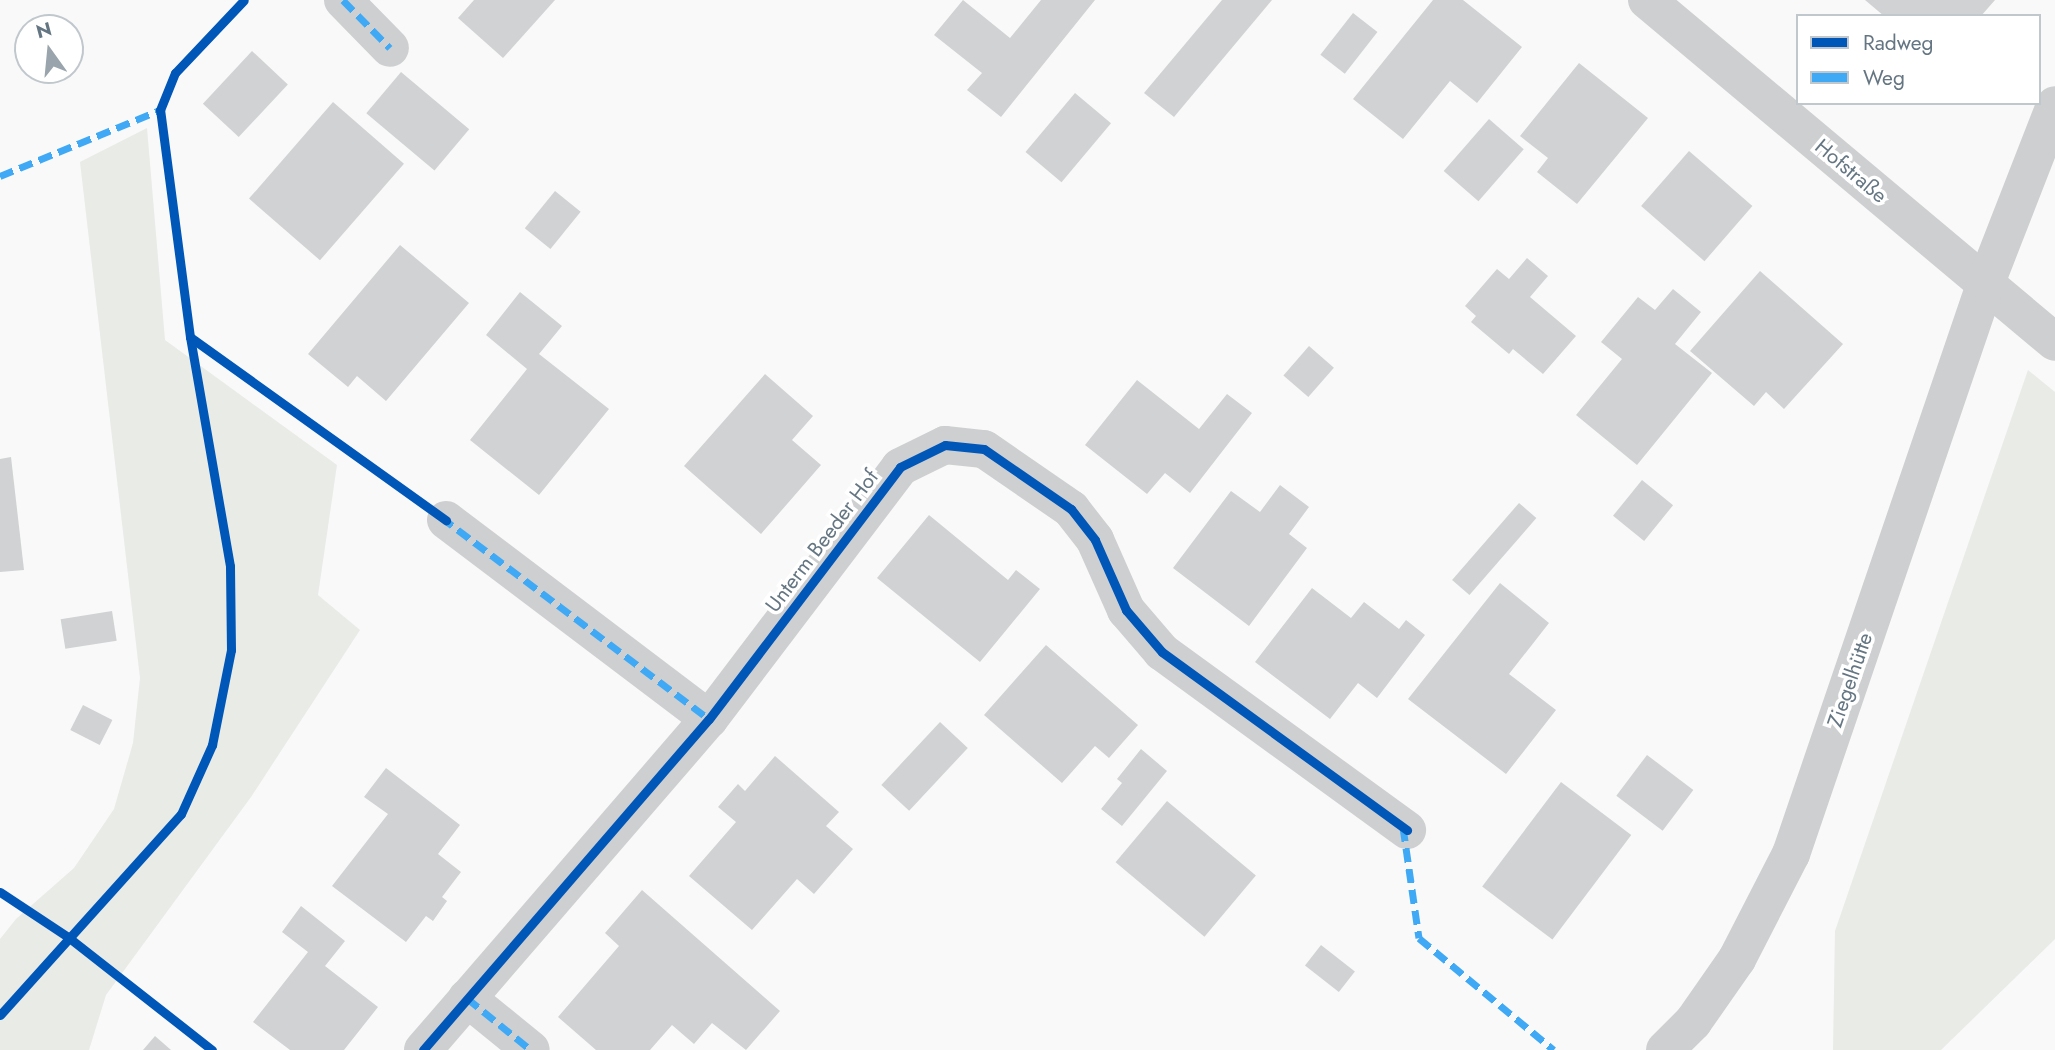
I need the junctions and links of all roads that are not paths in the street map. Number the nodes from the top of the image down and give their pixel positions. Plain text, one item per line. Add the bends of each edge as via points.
1 (343, 0) edge
2 (1647, 0) edge
3 (390, 48) dead end
4 (2055, 105) edge
5 (1985, 285) junction
6 (2055, 342) edge
7 (446, 520) dead end
8 (709, 719) junction
9 (1407, 830) dead end
10 (467, 998) junction
11 (423, 1050) edge
12 (531, 1050) edge
13 (1665, 1050) edge

1 - 3 street
2 - 5 street, Hofstraße
4 - 5 street, Ziegelhütte
5 - 6 street, Hofstraße
5 - 13 street, Ziegelhütte via 1791,854 1737,959 1693,1023
7 - 8 street
8 - 9 street, Unterm Beeder Hof via 900,467 945,446 984,449 1071,509 1095,540 1126,610 1162,652
8 - 10 street, Unterm Beeder Hof
10 - 11 street, Unterm Beeder Hof
10 - 12 street

